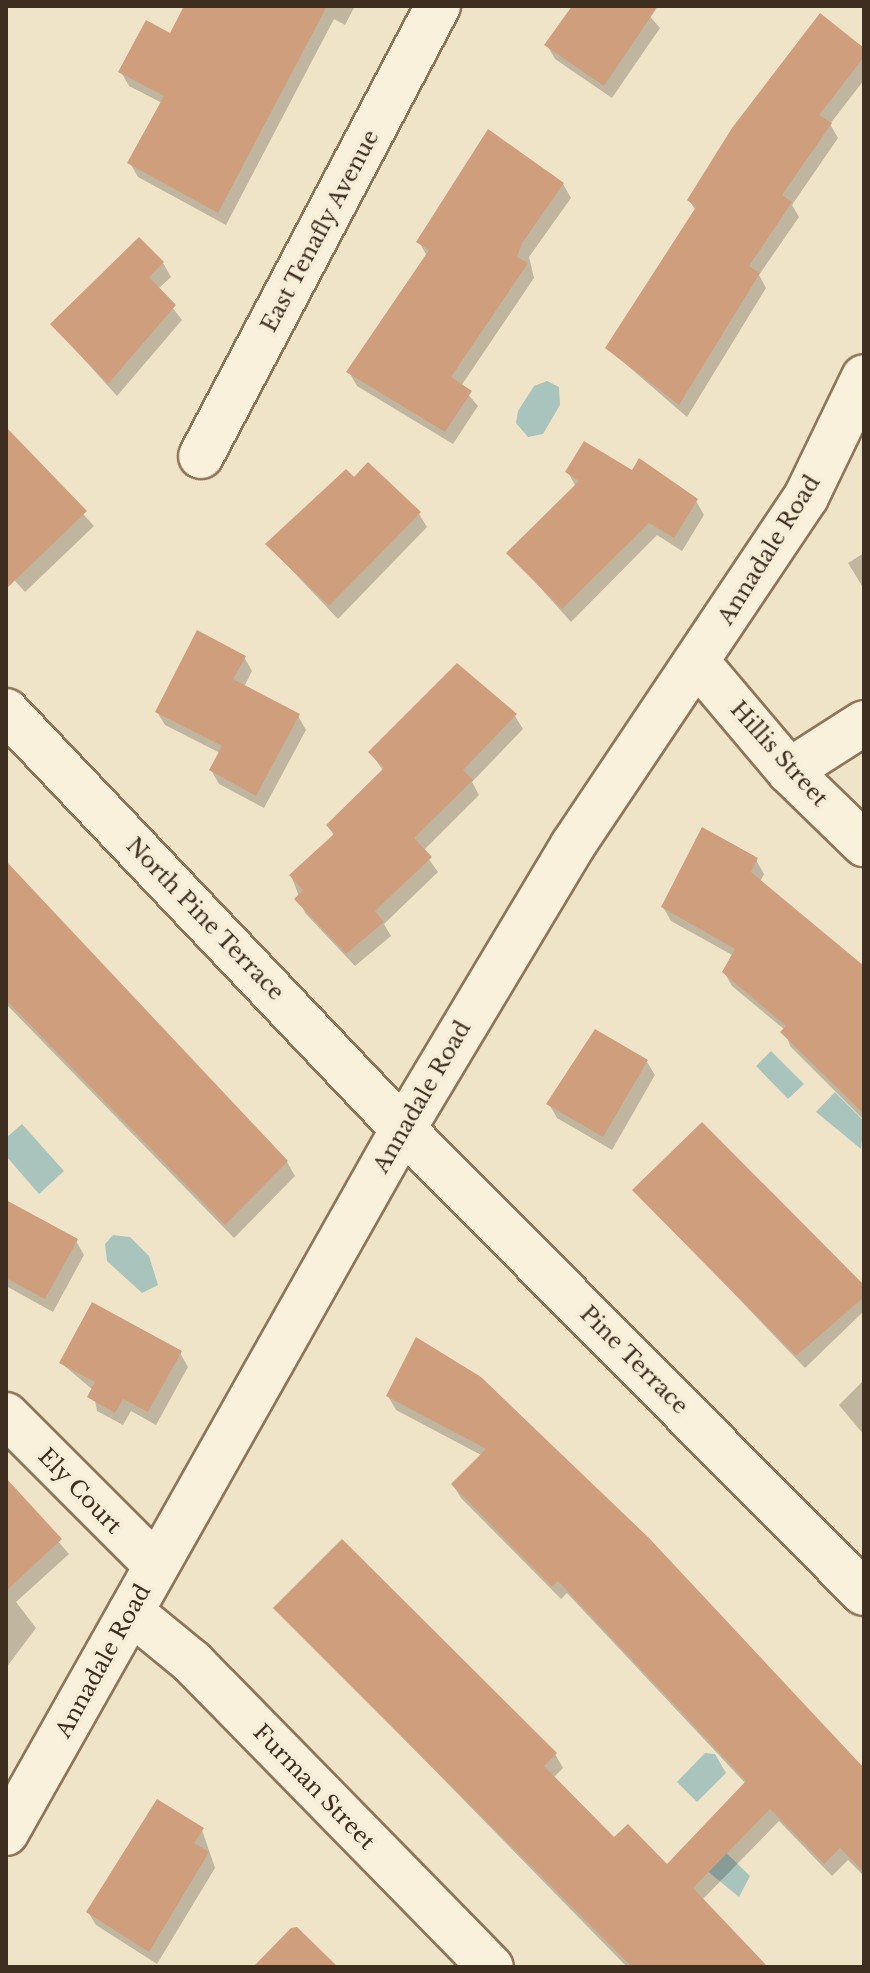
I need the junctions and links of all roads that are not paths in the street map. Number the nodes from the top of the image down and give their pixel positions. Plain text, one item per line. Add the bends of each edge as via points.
1 (438, 6) edge
2 (864, 377) edge
3 (201, 456) dead end
4 (697, 662) junction
5 (6, 711) edge
6 (864, 723) edge
7 (789, 771) junction
8 (864, 844) edge
9 (403, 1129) junction
10 (6, 1415) edge
11 (156, 1565) junction
12 (864, 1593) edge
13 (131, 1612) junction
14 (6, 1833) edge
15 (491, 1967) edge

1 - 3 street, East Tenafly Avenue
2 - 4 street, Annadale Road via 806,497
4 - 7 street, Hillis Street
4 - 9 street, Annadale Road via 573,845
5 - 9 street, North Pine Terrace
6 - 7 street
7 - 8 street, Hillis Street
9 - 11 street, Annadale Road
9 - 12 street, Pine Terrace
10 - 11 street, Ely Court
11 - 13 street, Annadale Road
13 - 14 street, Annadale Road
13 - 15 street, Furman Street via 192,1662

